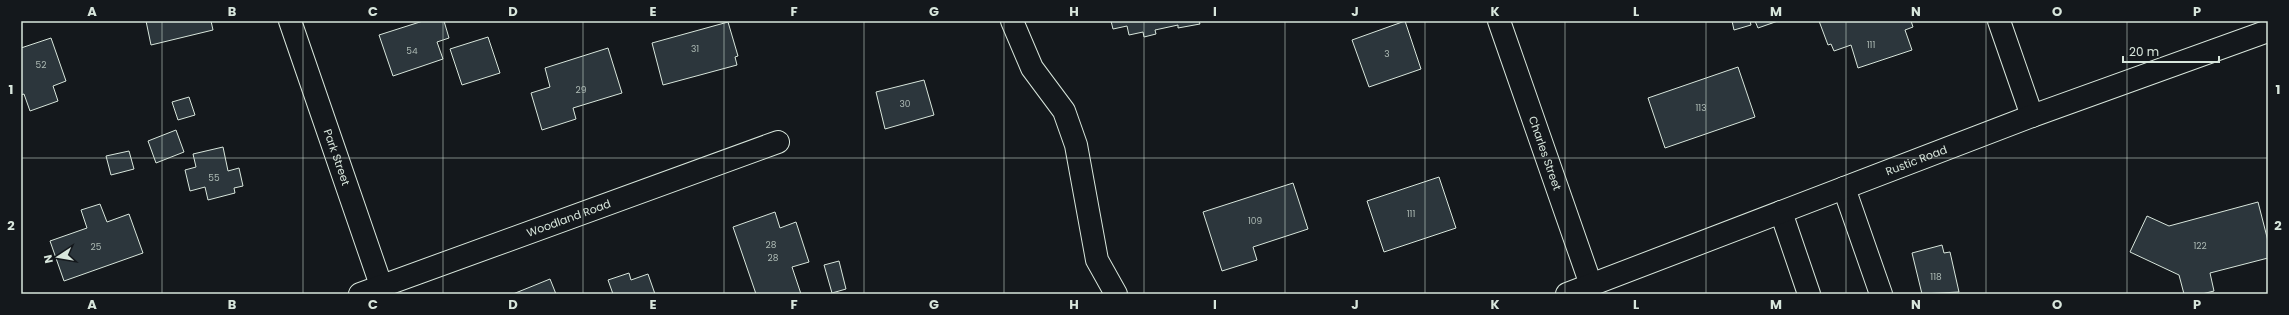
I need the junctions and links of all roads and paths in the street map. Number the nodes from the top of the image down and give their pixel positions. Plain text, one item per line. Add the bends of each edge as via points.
1 (290, 21) edge
2 (1012, 21) edge
3 (1499, 21) edge
4 (1999, 21) edge
5 (2268, 31) edge
6 (2032, 116) junction
7 (778, 142) dead end
8 (1844, 188) junction
9 (1781, 212) junction
10 (1591, 285) junction
11 (383, 290) edge
12 (360, 294) edge
13 (1116, 294) edge
14 (1566, 294) edge
15 (1809, 294) edge
16 (1881, 294) edge

1 - 11 street, Park Street
2 - 13 street via 1032,68 1064,111 1076,145 1097,260
3 - 10 street, Charles Street
4 - 6 street
5 - 6 street, Rustic Road
6 - 8 street, Rustic Road
7 - 11 street, Woodland Road
8 - 9 street, Rustic Road
8 - 16 street
9 - 10 street, Rustic Road
9 - 15 street
10 - 14 street, Rustic Road
11 - 12 street, Woodland Road

